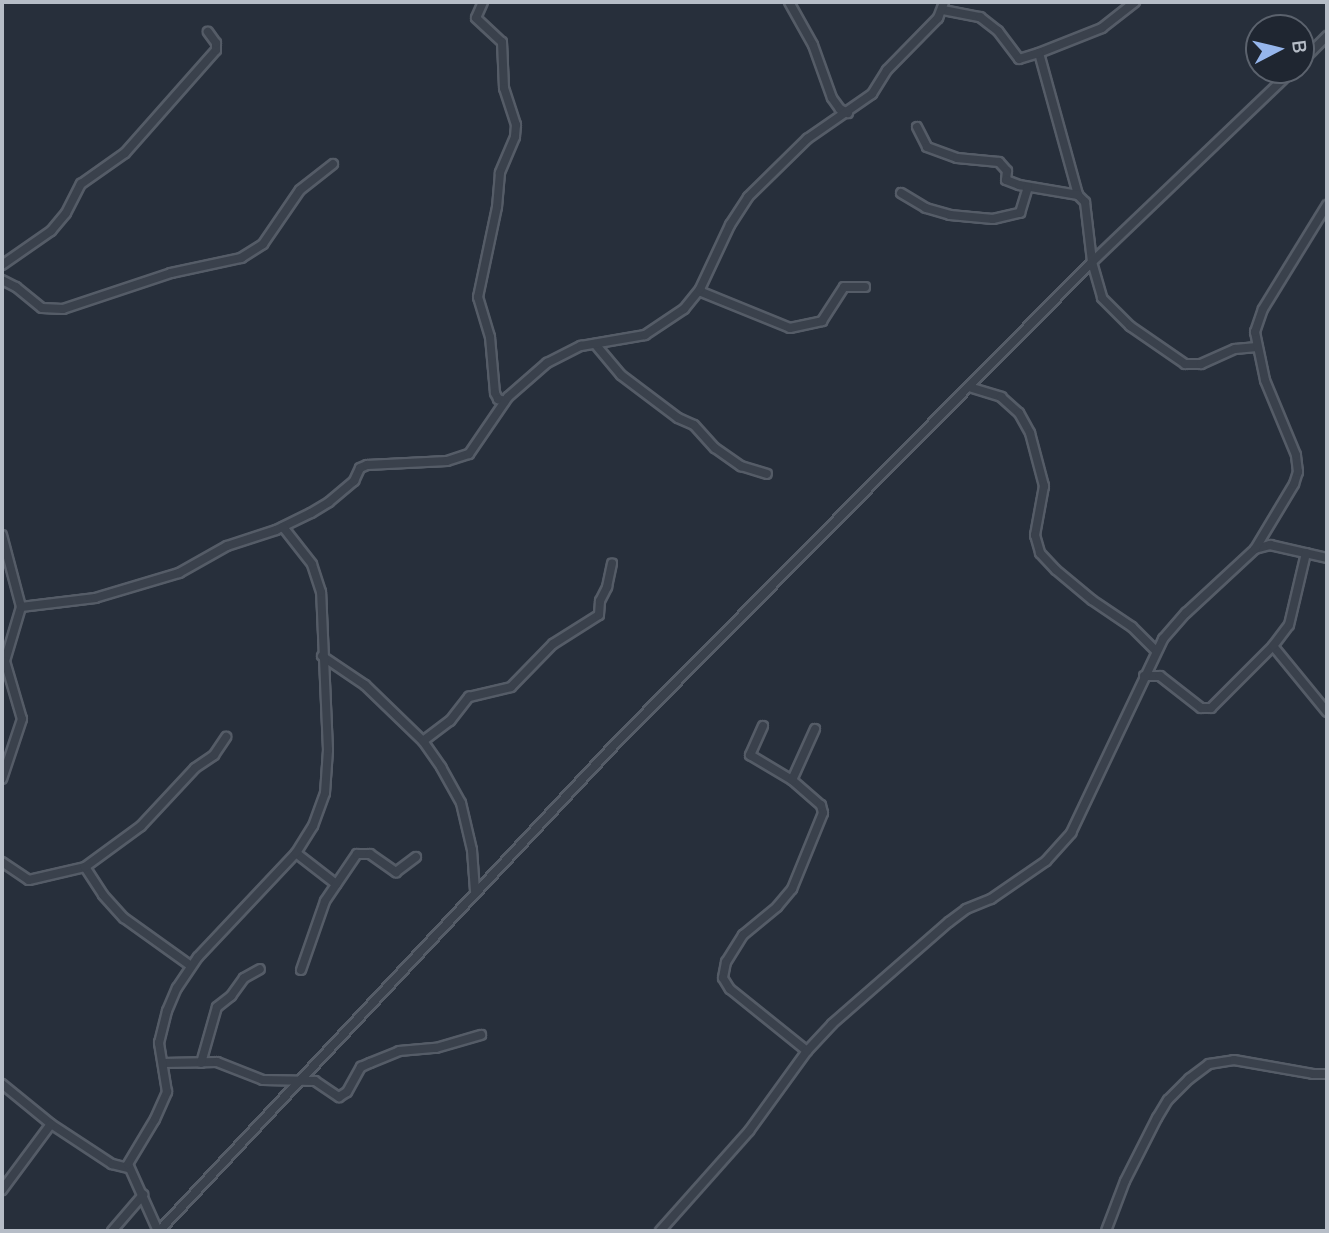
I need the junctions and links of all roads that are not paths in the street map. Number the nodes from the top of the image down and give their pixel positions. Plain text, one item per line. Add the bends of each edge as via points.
1 (483, 2) edge
2 (789, 2) edge
3 (1135, 2) edge
4 (944, 6) edge
5 (208, 32) dead end
6 (1039, 53) junction
7 (1278, 84) edge
8 (848, 113) junction
9 (917, 127) dead end
10 (333, 164) dead end
11 (1028, 187) junction
12 (901, 193) dead end
13 (1078, 195) junction
14 (1327, 205) edge
15 (1092, 262) junction
16 (2, 265) edge
17 (2, 280) edge
18 (865, 287) dead end
19 (699, 291) junction
20 (595, 344) junction
21 (1257, 347) junction
22 (969, 387) junction
23 (505, 401) junction
24 (767, 474) dead end
25 (283, 527) junction
26 (2, 535) edge
27 (1255, 549) junction
28 (1306, 553) junction
29 (1327, 558) edge
30 (612, 564) dead end
31 (21, 607) junction
32 (6, 642) edge
33 (1273, 646) junction
34 (1156, 651) junction
35 (322, 656) junction
36 (1144, 676) junction
37 (1327, 712) edge
38 (763, 726) dead end
39 (815, 729) dead end
40 (226, 737) dead end
41 (423, 741) junction
42 (2, 779) edge
43 (792, 780) junction
44 (296, 853) junction
45 (416, 857) dead end
46 (2, 862) edge
47 (85, 867) junction
48 (336, 884) junction
49 (475, 891) junction
50 (191, 966) junction
51 (260, 969) dead end
52 (301, 970) dead end
53 (481, 1035) dead end
54 (807, 1051) junction
55 (163, 1063) junction
56 (201, 1063) junction
57 (1327, 1074) edge
58 (300, 1081) junction
59 (2, 1084) edge
60 (51, 1124) junction
61 (128, 1168) junction
62 (2, 1190) edge
63 (143, 1195) junction
64 (112, 1231) edge
65 (159, 1231) edge
66 (660, 1231) edge
67 (1106, 1231) edge

1 - 23 street via 476,18 502,42 504,88 516,125 500,173 478,297 490,337 495,393
2 - 8 street via 813,45 832,99
3 - 6 street via 1102,28
4 - 6 street via 980,17 998,31 1019,59
4 - 8 street via 916,43 887,70 877,89
5 - 16 street via 217,47 196,73 125,153 81,184 59,223
6 - 13 street
7 - 15 street
8 - 19 street via 807,139 748,197
9 - 11 street via 927,147 957,158 1003,163 1006,180
10 - 17 street via 300,190 259,248 221,264 171,273 63,309 42,308
11 - 12 street via 1020,213 993,219 938,211
11 - 13 street
13 - 15 street via 1085,202
14 - 21 street via 1263,309 1256,327
15 - 21 street via 1105,305 1185,364 1201,364 1235,349
15 - 22 street
18 - 19 street via 844,287 821,321 790,328
19 - 20 street via 679,314 645,335
20 - 23 street via 570,350 547,363
20 - 24 street via 621,375 694,425 715,448 741,466
21 - 27 street via 1265,380 1294,448 1298,472
22 - 34 street via 1001,397 1030,433 1044,485 1035,535 1040,553
22 - 49 street
23 - 25 street via 469,454 447,461 367,465 329,502
25 - 31 street via 228,546 162,579 95,598
25 - 35 street via 317,575
26 - 31 street
27 - 28 street via 1270,545
27 - 34 street via 1180,619
28 - 29 street
28 - 33 street via 1293,614
30 - 41 street via 599,615 553,644 511,687 468,697 445,726
31 - 32 street
32 - 42 street via 6,668 22,719
33 - 36 street via 1207,710 1160,676
33 - 37 street
34 - 36 street
35 - 41 street via 365,685
35 - 44 street via 328,750 325,793 313,826
36 - 54 street via 1076,823 1059,849 991,899 949,922
38 - 43 street via 750,755
39 - 43 street
40 - 47 street via 214,755 195,768 141,826
41 - 49 street via 461,803
43 - 54 street via 823,808 819,824 792,889 743,934 726,962 723,978 730,989
44 - 48 street
44 - 50 street
45 - 48 street via 396,872 361,852
46 - 47 street via 29,880
47 - 50 street via 124,918
48 - 52 street via 325,901
49 - 58 street
50 - 55 street via 160,1031
51 - 56 street via 244,978 217,1007
53 - 58 street via 436,1048 399,1051 370,1063 361,1067 340,1097 315,1081
54 - 66 street via 755,1123
55 - 56 street
55 - 61 street via 164,1103 129,1157
56 - 58 street via 230,1065 263,1080
57 - 67 street via 1234,1060 1209,1064 1168,1100 1125,1181
58 - 65 street
59 - 60 street
60 - 61 street via 112,1164
60 - 62 street
61 - 63 street
63 - 64 street
63 - 65 street

